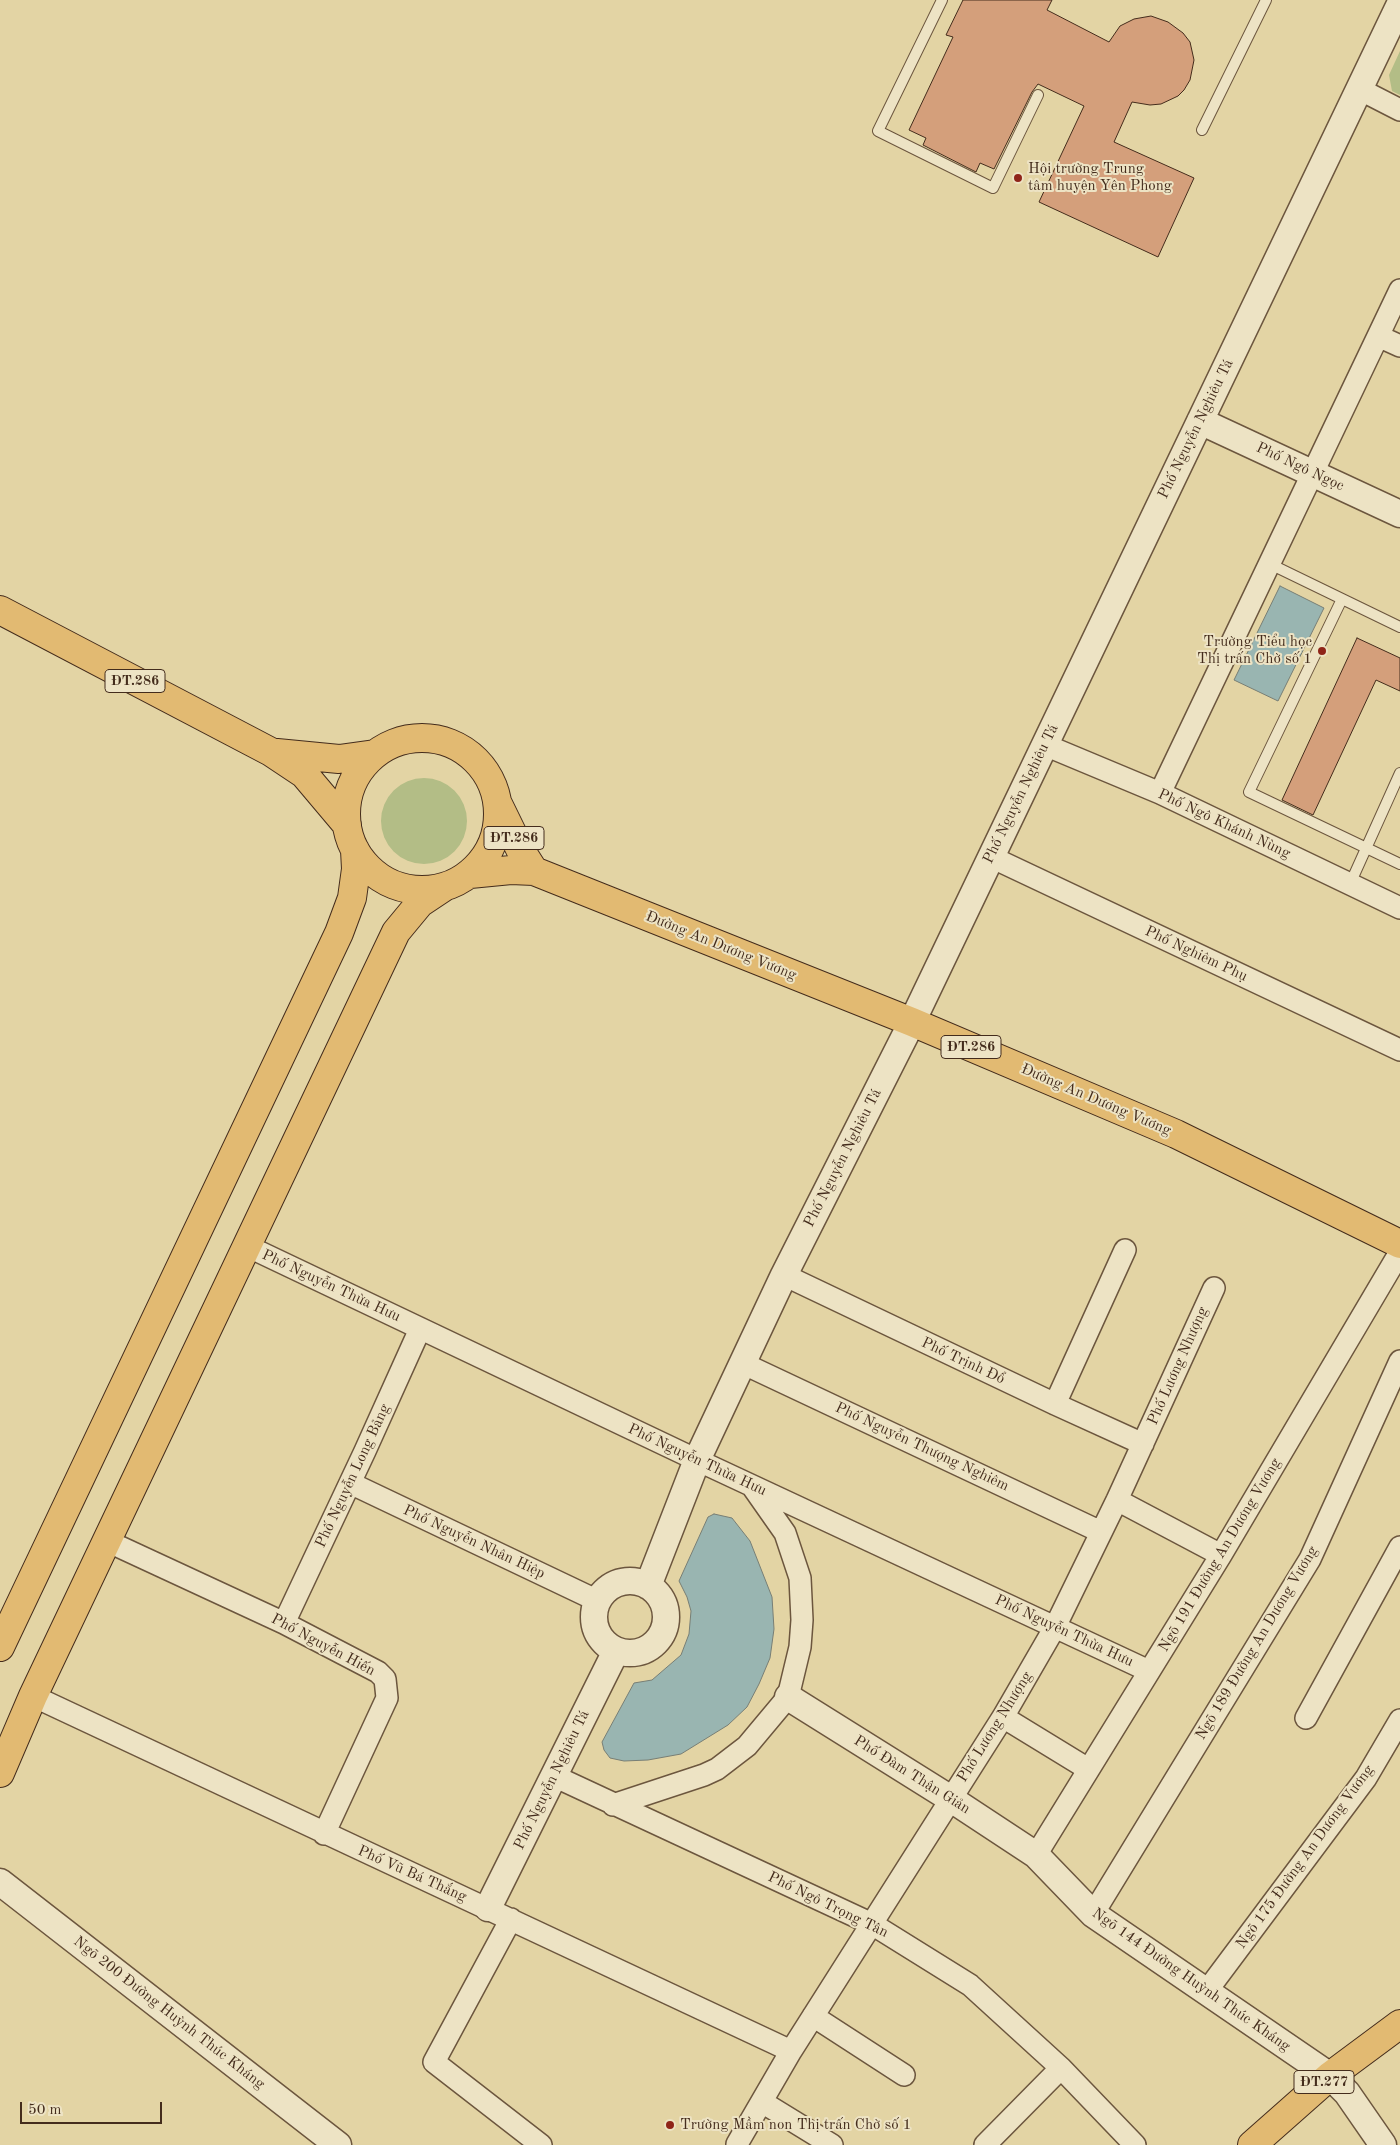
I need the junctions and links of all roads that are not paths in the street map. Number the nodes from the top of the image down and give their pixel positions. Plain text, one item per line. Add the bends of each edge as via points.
1 (942, 0) edge
2 (1266, 0) edge
3 (1400, 4) edge
4 (1359, 89) junction
5 (1038, 95) dead end
6 (1400, 110) edge
7 (1202, 130) dead end
8 (1400, 290) edge
9 (1378, 336) junction
10 (1400, 346) edge
11 (1200, 421) junction
12 (1314, 473) junction
13 (1400, 514) edge
14 (1270, 564) junction
15 (1342, 599) junction
16 (0, 610) edge
17 (1400, 627) edge
18 (1045, 745) junction
19 (271, 752) junction
20 (375, 754) junction
21 (1400, 773) edge
22 (1160, 793) junction
23 (498, 803) junction
24 (351, 838) junction
25 (1366, 849) junction
26 (991, 857) junction
27 (1400, 864) edge
28 (534, 871) junction
29 (470, 874) junction
30 (1350, 884) junction
31 (444, 887) junction
32 (1400, 908) edge
33 (912, 1022) junction
34 (1400, 1050) edge
35 (1400, 1244) edge
36 (247, 1246) junction
37 (1125, 1250) dead end
38 (1400, 1252) edge
39 (784, 1275) junction
40 (1214, 1288) dead end
41 (420, 1329) junction
42 (1400, 1361) edge
43 (742, 1363) junction
44 (1055, 1404) junction
45 (1143, 1444) junction
46 (697, 1460) junction
47 (350, 1483) junction
48 (752, 1486) junction
49 (1116, 1500) junction
50 (1101, 1532) junction
51 (107, 1541) junction
52 (1400, 1547) edge
53 (1221, 1555) junction
54 (648, 1586) junction
55 (598, 1601) junction
56 (284, 1623) junction
57 (1055, 1627) junction
58 (0, 1648) edge
59 (616, 1651) junction
60 (1148, 1671) junction
61 (33, 1696) junction
62 (788, 1697) junction
63 (1003, 1717) junction
64 (1306, 1718) dead end
65 (1400, 1722) edge
66 (1088, 1769) junction
67 (0, 1773) edge
68 (554, 1776) junction
69 (951, 1799) junction
70 (613, 1805) junction
71 (324, 1834) junction
72 (1036, 1855) junction
73 (0, 1882) edge
74 (500, 1914) junction
75 (1093, 1914) junction
76 (872, 1924) junction
77 (1206, 1992) junction
78 (813, 2016) junction
79 (1400, 2024) edge
80 (791, 2051) junction
81 (1061, 2068) junction
82 (904, 2075) dead end
83 (1330, 2076) junction
84 (762, 2102) junction
85 (737, 2144) edge
86 (338, 2145) edge
87 (541, 2145) edge
88 (832, 2145) edge
89 (986, 2145) edge
90 (1135, 2145) edge
91 (1252, 2145) edge
92 (1383, 2145) edge

1 - 5 lane via 878,131 993,188
2 - 7 lane
3 - 4 street, Phố Nguyễn Nghiêu Tá
4 - 6 street
4 - 11 street, Phố Nguyễn Nghiêu Tá
8 - 9 street
9 - 10 street
9 - 12 street
11 - 12 street, Phố Ngô Ngọc
11 - 18 street, Phố Nguyễn Nghiêu Tá
12 - 13 street, Phố Ngô Ngọc
12 - 14 street
14 - 15 lane
14 - 22 street
15 - 17 lane
15 - 25 lane via 1248,792
16 - 19 main road, ĐT.286
18 - 22 street, Phố Ngô Khánh Nùng
18 - 26 street, Phố Nguyễn Nghiêu Tá
19 - 20 main road, ĐT.286 via 339,759
19 - 24 main road, ĐT.286 via 304,774
20 - 23 main road, ĐT.286 via 398,742 415,739 450,743 473,757 481,767 489,778
20 - 24 main road, ĐT.286 via 357,774 348,799
21 - 25 lane
22 - 30 street, Phố Ngô Khánh Nùng
23 - 28 main road, ĐT.286
23 - 29 main road, ĐT.286 via 494,842
24 - 31 main road, ĐT.286 via 367,866 383,879 401,887 420,890
24 - 58 main road via 353,890 340,933
25 - 27 lane
25 - 30 lane
26 - 33 street, Phố Nguyễn Nghiêu Tá
26 - 34 street, Phố Nghiêm Phụ
28 - 29 main road, Đường An Dương Vương / ĐT.286
28 - 33 main road, Đường An Dương Vương / ĐT.286
29 - 31 main road, ĐT.286
30 - 32 street, Phố Ngô Khánh Nùng
31 - 36 main road via 420,903 396,932
33 - 35 main road, Đường An Dương Vương / ĐT.286 via 1176,1134
33 - 39 street, Phố Nguyễn Nghiêu Tá
36 - 41 street, Phố Nguyễn Thừa Hưu
36 - 51 main road
37 - 44 street
38 - 53 street, Ngõ 191 Đường An Dương Vương
39 - 43 street, Phố Nguyễn Nghiêu Tá
39 - 44 street, Phố Trịnh Đổ
40 - 45 street, Phố Lương Nhượng
41 - 46 street, Phố Nguyễn Thừa Hưu
41 - 47 street, Phố Nguyễn Long Bảng
42 - 75 street, Ngõ 189 Đường An Dương Vương via 1310,1558
43 - 46 street, Phố Nguyễn Nghiêu Tá
43 - 50 street, Phố Nguyễn Thượng Nghiêm
44 - 45 street, Phố Trịnh Đổ
45 - 49 street, Phố Lương Nhượng
46 - 48 street, Phố Nguyễn Thừa Hưu
46 - 54 street, Phố Nguyễn Nghiêu Tá
47 - 55 street, Phố Nguyễn Nhân Hiệp
47 - 56 street, Phố Nguyễn Long Bảng
48 - 57 street, Phố Nguyễn Thừa Hưu
48 - 62 street via 785,1533 800,1578 800,1647
49 - 50 street, Phố Lương Nhượng
49 - 53 street
50 - 57 street, Phố Lương Nhượng
51 - 56 street, Phố Nguyễn Hiến
51 - 61 main road
52 - 64 street
53 - 60 street, Ngõ 191 Đường An Dương Vương
54 - 55 street via 629,1581 620,1583
54 - 59 street via 663,1602 666,1623 663,1633 648,1649 627,1653
55 - 59 street via 594,1620 596,1630 601,1639
56 - 71 street, Phố Nguyễn Hiến via 378,1672 387,1687 387,1698
57 - 60 street, Phố Nguyễn Thừa Hưu
57 - 63 street, Phố Lương Nhượng
59 - 68 street, Phố Nguyễn Nghiêu Tá
60 - 66 street, Ngõ 191 Đường An Dương Vương
61 - 67 main road
61 - 71 street, Phố Vũ Bá Thắng
62 - 69 street, Phố Đàm Thận Giản
62 - 70 street via 747,1746 717,1769
63 - 66 street
63 - 69 street, Phố Lương Nhượng
65 - 77 street, Ngõ 175 Đường An Dương Vương via 1366,1778
66 - 72 street, Ngõ 191 Đường An Dương Vương
68 - 70 street, Phố Ngô Trọng Tân
68 - 74 street, Phố Nguyễn Nghiêu Tá
69 - 72 street, Phố Đàm Thận Giản
69 - 76 street, Phố Lương Nhượng
70 - 76 street, Phố Ngô Trọng Tân
71 - 74 street, Phố Vũ Bá Thắng
72 - 75 street, Ngõ 144 Đường Huỳnh Thúc Kháng
73 - 86 street, Ngõ 200 Đường Huỳnh Thúc Kháng
74 - 80 street, Phố Vũ Bá Thắng
74 - 87 street via 434,2062
75 - 77 street, Ngõ 144 Đường Huỳnh Thúc Kháng
76 - 78 street, Phố Lương Nhượng
76 - 81 street, Phố Ngô Trọng Tân via 970,1985
77 - 83 street, Ngõ 144 Đường Huỳnh Thúc Kháng
78 - 80 street, Phố Lương Nhượng
78 - 82 street
79 - 83 main road, ĐT.277
80 - 84 street, Phố Lương Nhượng
81 - 89 street
81 - 90 street, Phố Ngô Trọng Tân
83 - 91 main road, ĐT.277
83 - 92 street, Ngõ 144 Đường Huỳnh Thúc Kháng via 1347,2093
84 - 85 street, Phố Lương Nhượng
84 - 88 street

